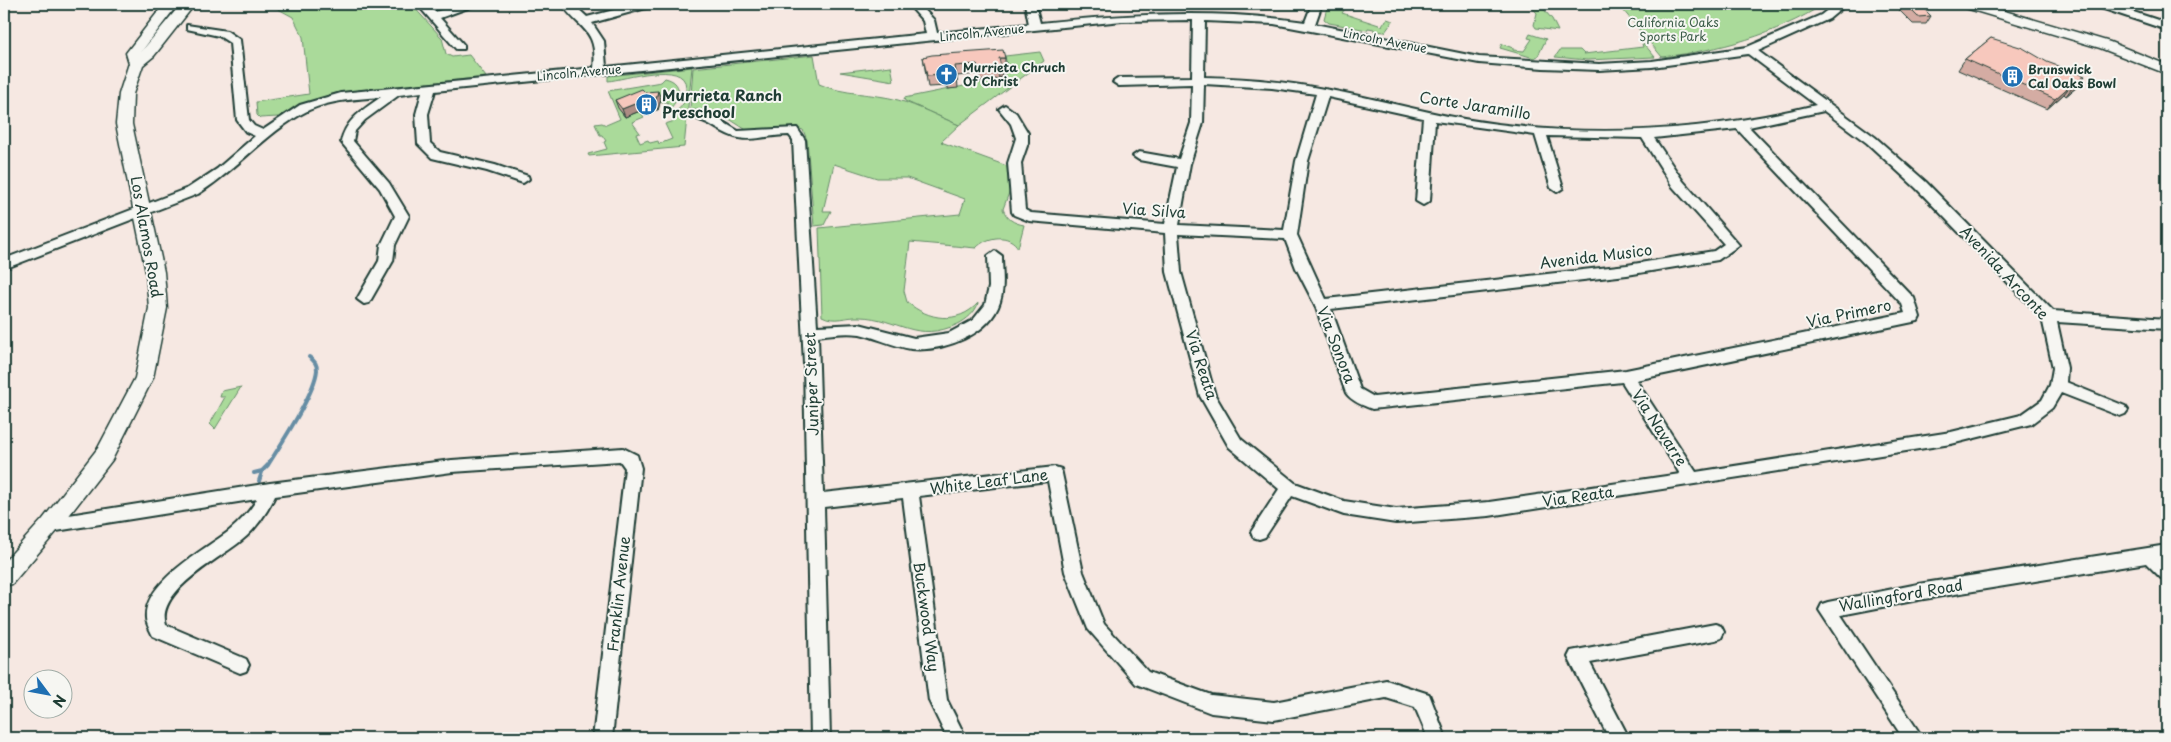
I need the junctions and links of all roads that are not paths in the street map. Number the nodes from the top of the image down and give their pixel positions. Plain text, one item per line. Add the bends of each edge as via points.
1 (172, 4) edge
2 (188, 4) edge
3 (422, 4) edge
4 (469, 4) edge
5 (567, 4) edge
6 (649, 4) edge
7 (913, 4) edge
8 (1030, 4) edge
9 (1317, 4) edge
10 (1842, 4) edge
11 (1966, 4) edge
12 (2099, 4) edge
13 (434, 16) junction
14 (1198, 17) junction
15 (586, 21) junction
16 (1309, 26) junction
17 (191, 27) dead end
18 (2167, 27) edge
19 (1035, 28) junction
20 (932, 38) junction
21 (460, 46) dead end
22 (1750, 50) junction
23 (136, 63) junction
24 (2167, 70) edge
25 (600, 71) junction
26 (1198, 79) junction
27 (1119, 82) dead end
28 (430, 87) junction
29 (397, 90) junction
30 (1323, 92) junction
31 (1827, 106) junction
32 (1005, 109) dead end
33 (700, 116) dead end
34 (1429, 117) junction
35 (1741, 126) junction
36 (1540, 132) junction
37 (1646, 135) junction
38 (264, 136) junction
39 (1140, 156) dead end
40 (1184, 164) junction
41 (524, 180) dead end
42 (1557, 188) dead end
43 (1423, 202) dead end
44 (142, 210) junction
45 (1171, 229) junction
46 (1290, 235) junction
47 (995, 256) dead end
48 (4, 264) edge
49 (364, 299) dead end
50 (1322, 305) junction
51 (2049, 316) junction
52 (2167, 324) edge
53 (810, 332) junction
54 (1626, 376) junction
55 (2058, 385) junction
56 (2120, 410) dead end
57 (1692, 479) junction
58 (1289, 488) junction
59 (270, 490) junction
60 (910, 491) junction
61 (816, 501) junction
62 (50, 525) junction
63 (1259, 532) dead end
64 (2159, 554) edge
65 (2167, 573) edge
66 (4, 577) edge
67 (1715, 632) dead end
68 (240, 665) dead end
69 (603, 738) edge
70 (820, 738) edge
71 (957, 738) edge
72 (1437, 738) edge
73 (1619, 738) edge
74 (1914, 738) edge

1 - 23 main road, Los Alamos Road via 133,54
2 - 23 main road, Los Alamos Road via 149,53
3 - 13 street
4 - 13 street
5 - 15 street
6 - 15 street
7 - 20 street via 928,20
8 - 19 street
9 - 16 street
10 - 22 street, Lincoln Avenue via 1825,17
11 - 24 main road via 2105,46
12 - 18 street
13 - 21 street
14 - 16 street, Lincoln Avenue
14 - 19 street, Lincoln Avenue via 1122,18
14 - 26 street, Via Reata
15 - 25 street via 599,38 603,53
16 - 22 street, Lincoln Avenue via 1479,60 1543,66 1652,64
17 - 38 street via 223,32 236,42 243,120 250,130
19 - 20 street, Lincoln Avenue
20 - 25 street, Lincoln Avenue
22 - 31 street, Avenida Arconte
23 - 44 main road, Los Alamos Road via 126,94 124,124
25 - 28 street, Lincoln Avenue
26 - 27 street, Corte Jaramillo
26 - 30 street, Corte Jaramillo via 1268,83
26 - 40 street, Via Reata via 1197,123
28 - 29 street, Lincoln Avenue
28 - 41 street via 422,114 424,144 436,155
29 - 38 street, Lincoln Avenue via 341,97 305,108
29 - 49 street via 361,117 349,130 347,142 382,180 402,216 388,245 386,261
30 - 34 street, Corte Jaramillo
30 - 46 street via 1302,161
31 - 35 street, Corte Jaramillo
31 - 51 street, Avenida Arconte via 1921,184
32 - 45 street, Via Silva via 1021,132 1022,144 1015,157 1019,211 1035,218
33 - 53 street, Juniper Street via 714,120 736,135 756,136 785,130 796,134 806,226
34 - 36 street, Corte Jaramillo
34 - 43 street
35 - 37 street, Corte Jaramillo
35 - 54 street, Via Primero via 1804,188 1909,302 1912,318
36 - 37 street, Corte Jaramillo
36 - 42 street
37 - 50 street, Avenida Musico via 1678,184 1732,245 1718,255 1617,271
38 - 44 street, Lincoln Avenue via 211,180
39 - 40 street
40 - 45 street, Via Reata
44 - 48 street, Lincoln Avenue
44 - 62 main road, Los Alamos Road via 155,272 158,308 144,378 105,454
45 - 46 street, Via Silva
45 - 58 street, Via Reata via 1174,272 1208,396 1236,443
46 - 50 street, Via Sonora
47 - 53 street via 992,306 983,319 965,332 928,343 904,343 858,329
50 - 54 street, Via Sonora via 1354,393 1372,403
51 - 52 street
51 - 55 street, Avenida Arconte via 2060,368
53 - 61 street, Juniper Street
54 - 57 street, Via Navarre
55 - 56 street
55 - 57 street via 2047,404 2026,420 1951,438
57 - 58 street, Via Reata via 1489,509 1396,516 1344,508
58 - 63 street
59 - 62 street
59 - 68 street via 256,516 235,536 178,578 154,611 154,623 160,630
59 - 69 street, Franklin Avenue via 452,466 623,454 631,460 632,468
60 - 61 street, White Leaf Lane
60 - 71 street, Buckwood Way via 938,701
60 - 72 street, White Leaf Lane via 1054,474 1074,572 1097,629 1142,678 1211,704 1274,711 1386,688 1422,700
61 - 70 street, Juniper Street
62 - 66 main road, Los Alamos Road
64 - 65 street
64 - 74 street, Wallingford Road via 1918,592 1828,610
67 - 73 street via 1577,657

